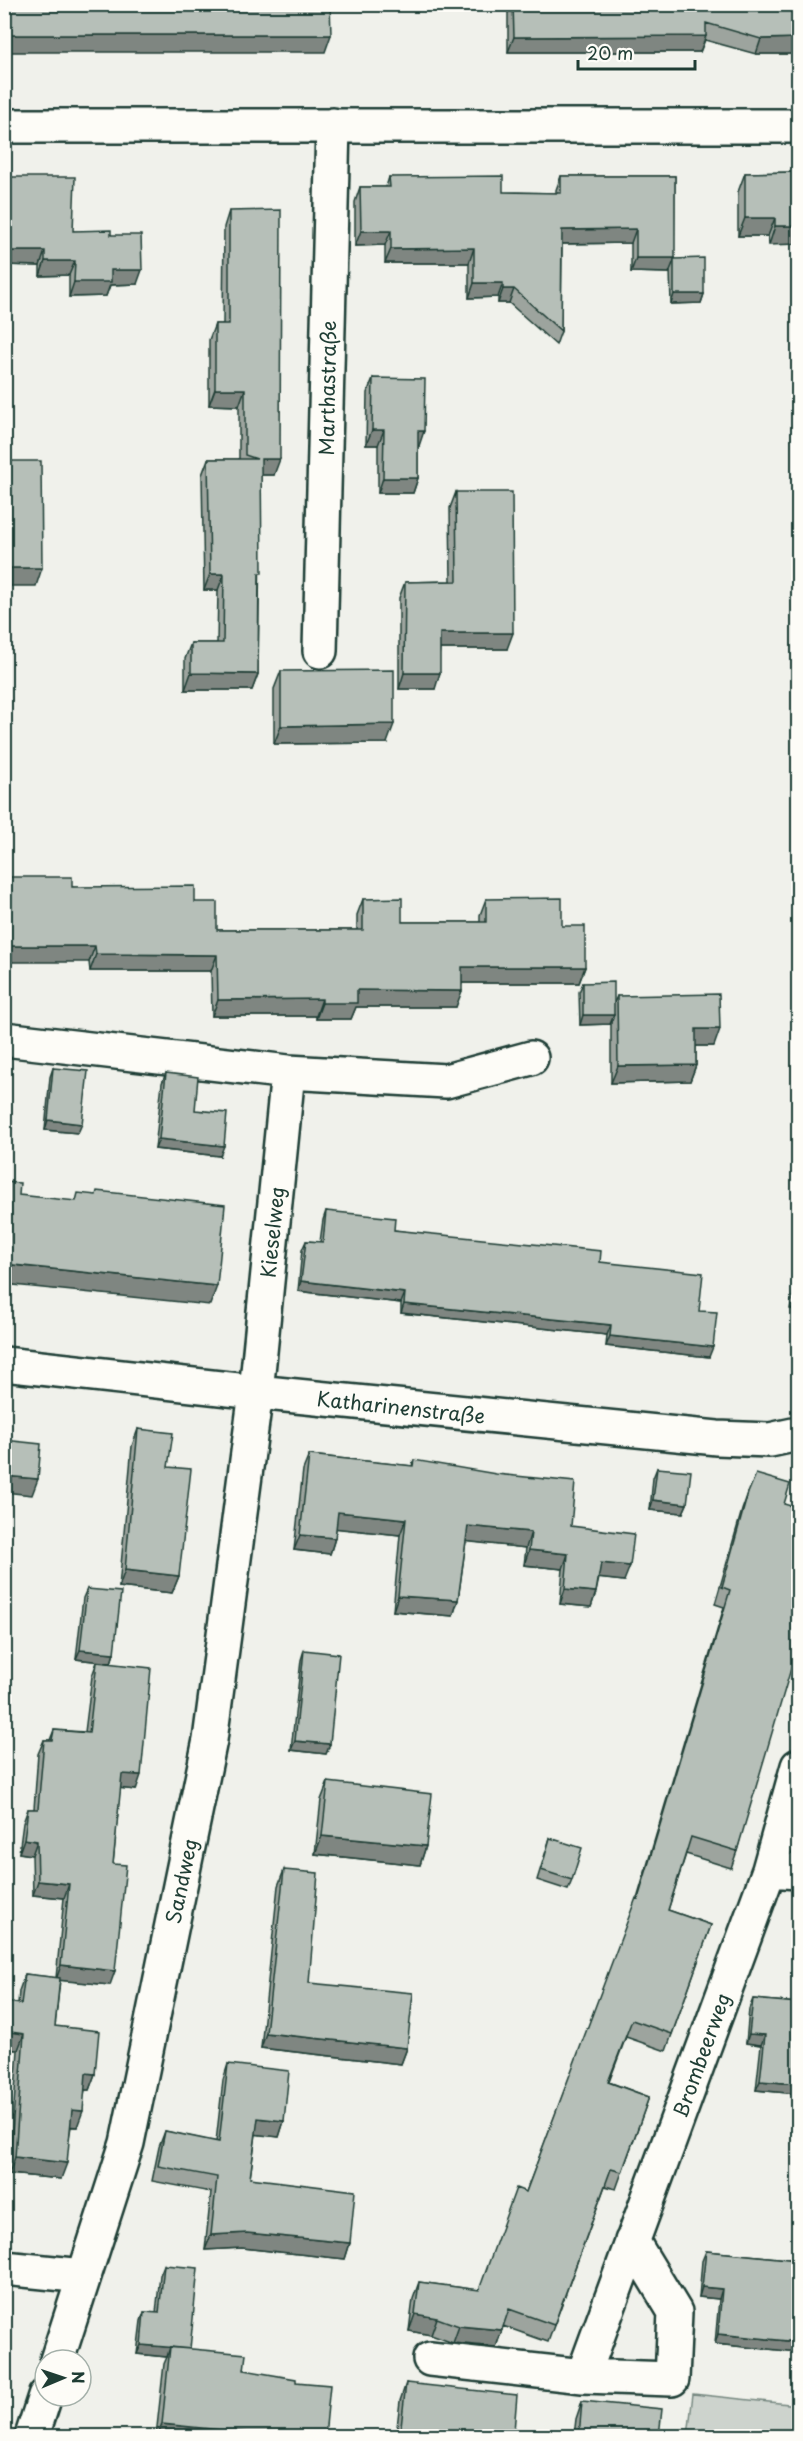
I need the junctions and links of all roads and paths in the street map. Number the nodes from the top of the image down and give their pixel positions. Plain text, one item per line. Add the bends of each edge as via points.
1 (333, 125) junction
2 (4, 126) edge
3 (798, 126) edge
4 (320, 651) dead end
5 (4, 1039) edge
6 (531, 1058) dead end
7 (288, 1072) junction
8 (4, 1364) edge
9 (256, 1392) junction
10 (798, 1434) edge
11 (798, 1766) edge
12 (784, 1871) edge
13 (632, 2241) junction
14 (4, 2268) edge
15 (84, 2276) junction
16 (61, 2348) edge
17 (430, 2360) dead end
18 (583, 2376) junction
19 (41, 2408) edge
20 (32, 2436) edge

1 - 2 street
1 - 3 street
1 - 4 street, Marthastraße
5 - 7 street
6 - 7 street via 446,1081
7 - 9 street, Kieselweg
8 - 9 street, Katharinenstraße
9 - 10 street, Katharinenstraße via 717,1438 770,1440
9 - 15 street, Sandweg via 210,1740 127,2142
11 - 12 street, Brombeerweg
12 - 13 street, Brombeerweg
13 - 18 street, Brombeerweg
13 - 18 street via 675,2312 672,2379
14 - 15 street
15 - 16 street, Sandweg
17 - 18 street
19 - 20 street

